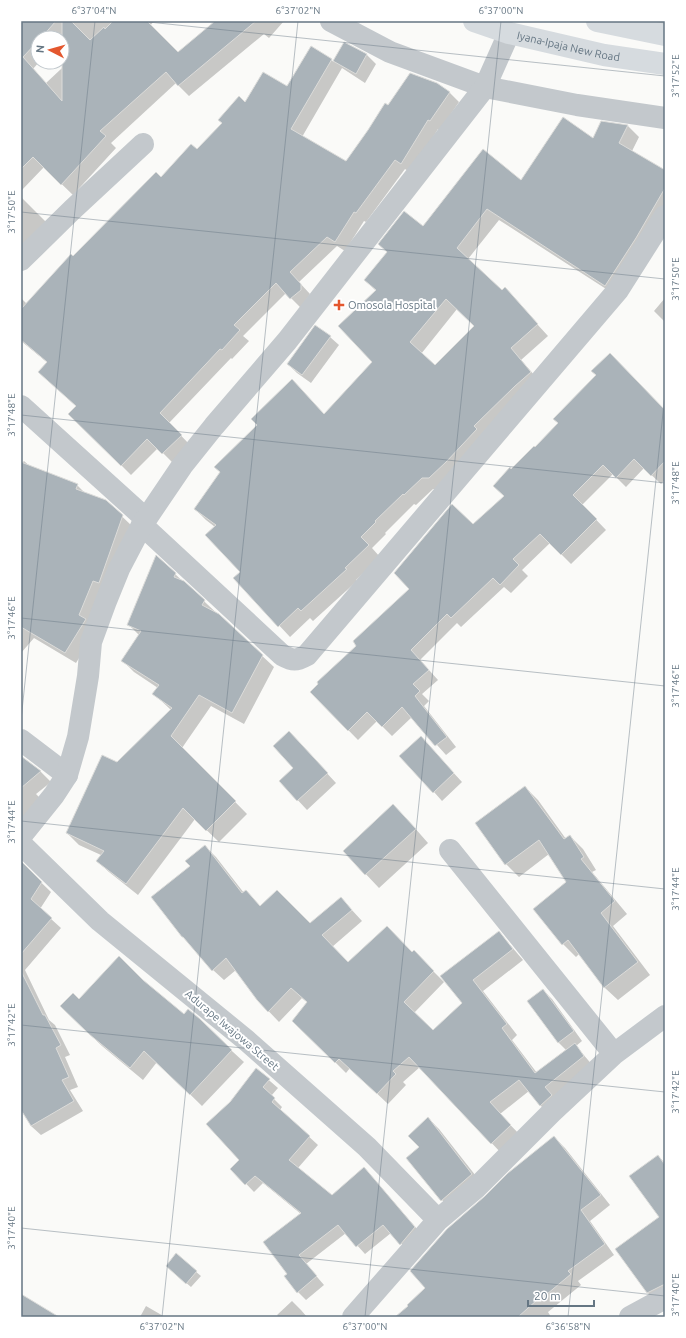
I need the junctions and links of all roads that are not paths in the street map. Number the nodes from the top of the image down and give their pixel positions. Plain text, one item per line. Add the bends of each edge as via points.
1 (331, 21) edge
2 (474, 21) edge
3 (597, 21) edge
4 (509, 33) junction
5 (665, 35) edge
6 (665, 64) edge
7 (485, 87) junction
8 (665, 118) edge
9 (143, 144) dead end
10 (665, 216) edge
11 (21, 260) edge
12 (21, 406) edge
13 (144, 522) junction
14 (21, 740) edge
15 (67, 775) junction
16 (21, 836) edge
17 (21, 844) edge
18 (450, 850) dead end
19 (665, 1016) edge
20 (614, 1054) junction
21 (438, 1220) junction
22 (665, 1298) edge
23 (353, 1317) edge
24 (630, 1317) edge

1 - 7 street via 390,52
2 - 4 main road, Iyana-Ipaja New Road
3 - 5 main road
4 - 6 main road, Iyana-Ipaja New Road via 604,55
4 - 7 street
7 - 8 street via 577,105
7 - 13 street via 287,341 182,466
9 - 11 street
10 - 13 street via 618,290 307,655 292,660 282,655
12 - 13 street
13 - 15 street via 117,576 91,642 78,737
14 - 15 street
15 - 16 street via 54,796
17 - 21 street, Adurape Iwajowa Street via 100,921 246,1040 367,1147
18 - 20 street
19 - 20 street
20 - 21 street via 477,1187
21 - 23 street
22 - 24 street

